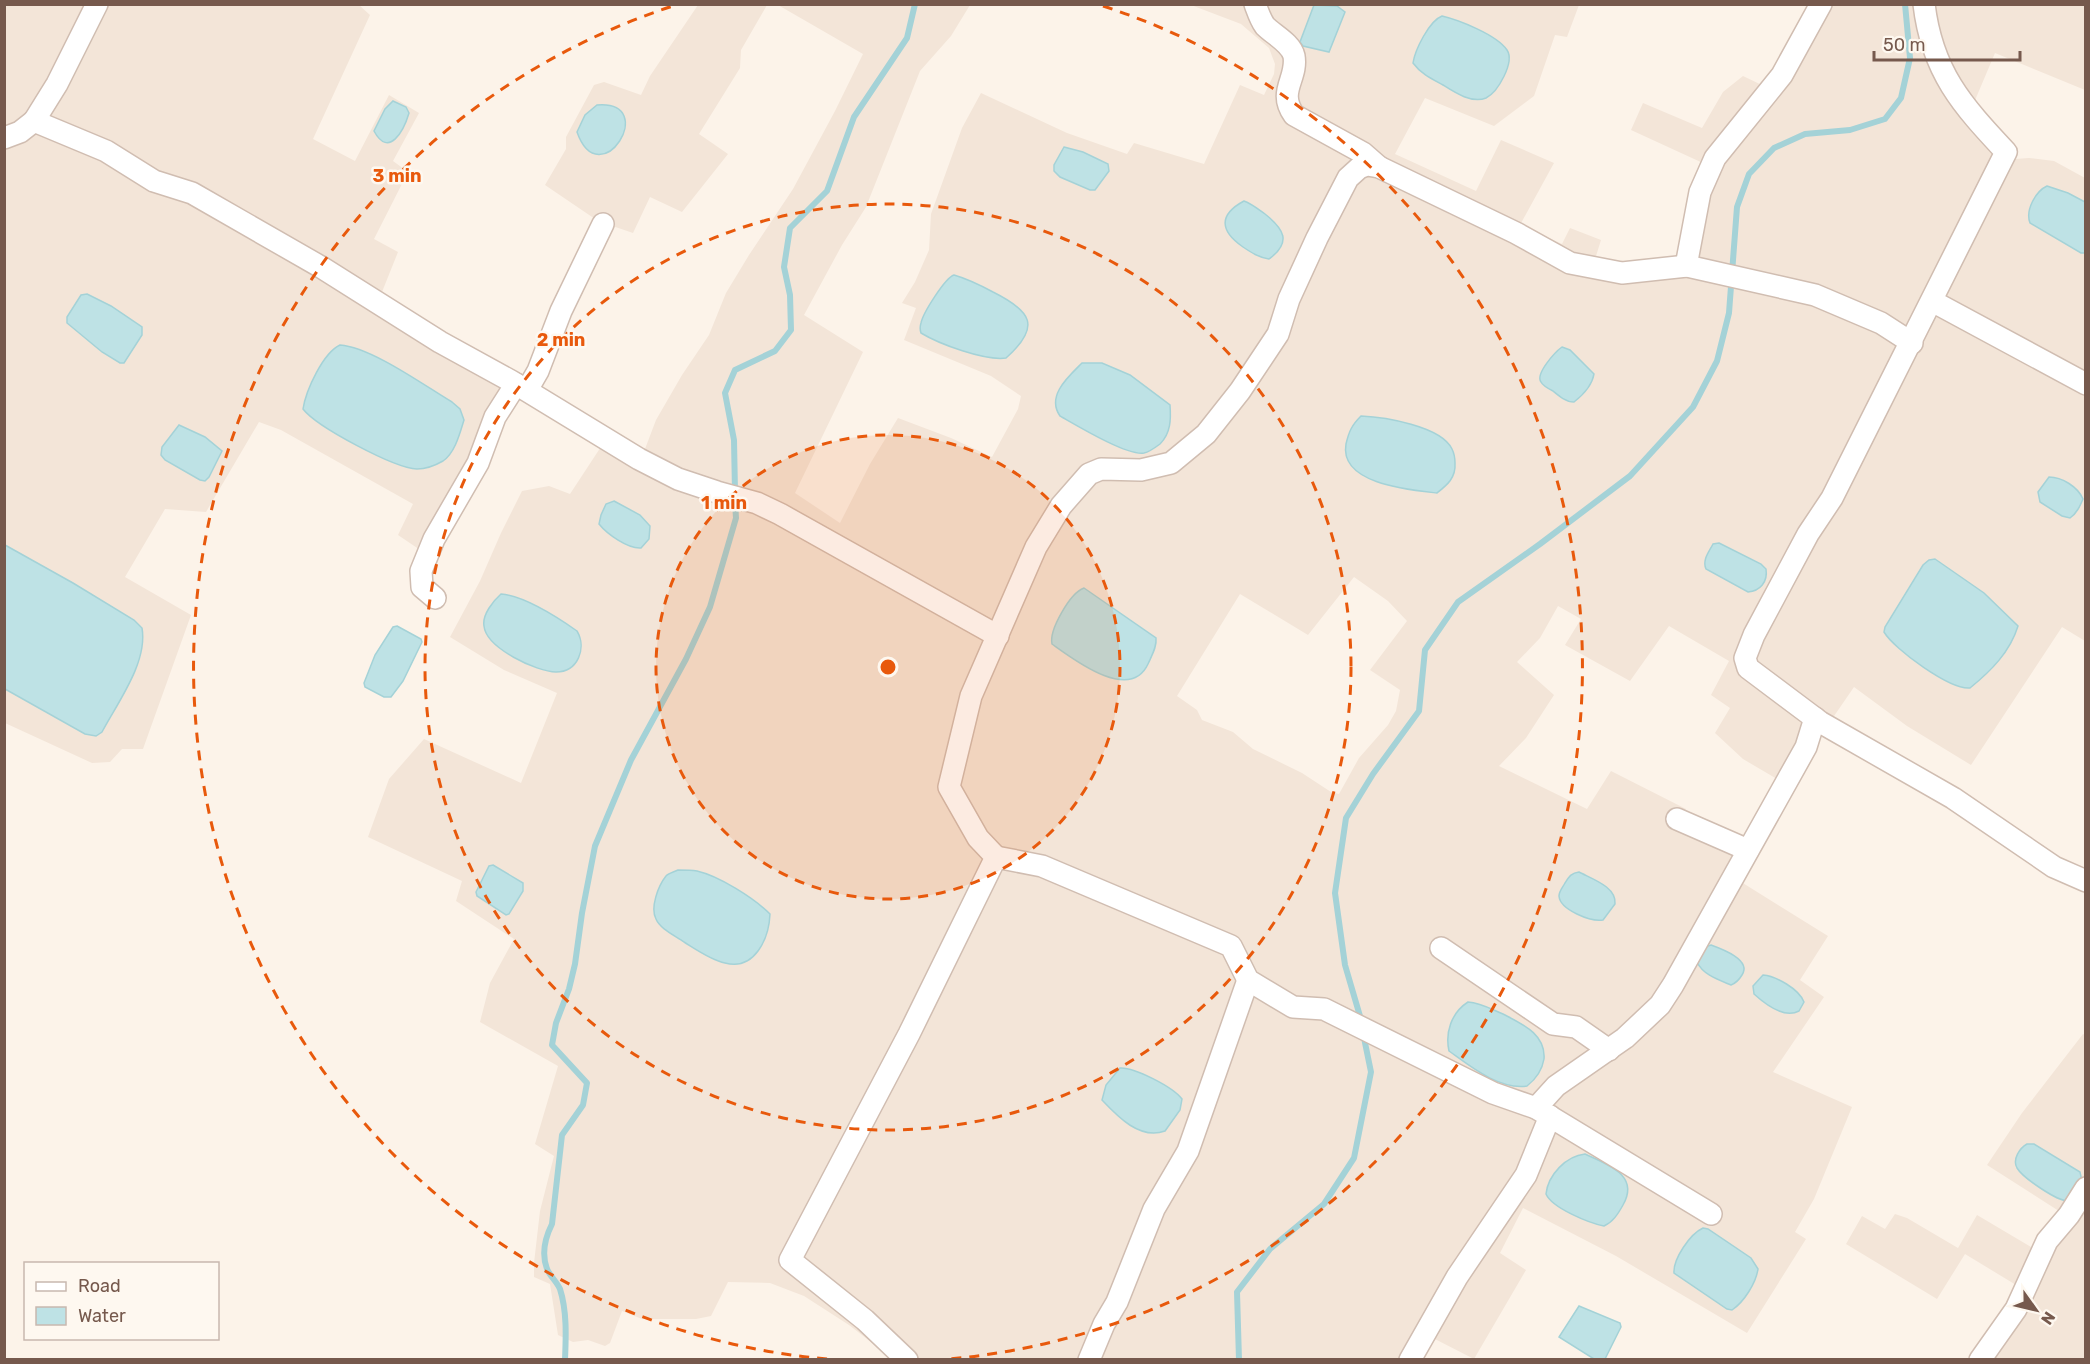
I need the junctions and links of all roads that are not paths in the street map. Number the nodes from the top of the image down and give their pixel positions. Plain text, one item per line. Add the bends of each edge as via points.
1 (98, 4) edge
2 (1255, 4) edge
3 (1821, 4) edge
4 (1924, 4) edge
5 (34, 121) junction
6 (4, 138) edge
7 (1379, 167) junction
8 (603, 224) dead end
9 (1686, 266) junction
10 (1932, 301) junction
11 (1912, 343) junction
12 (2085, 384) edge
13 (521, 387) junction
14 (435, 598) dead end
15 (998, 636) junction
16 (1815, 718) junction
17 (1677, 819) dead end
18 (1748, 850) junction
19 (996, 857) junction
20 (2085, 881) edge
21 (1441, 948) dead end
22 (1248, 980) junction
23 (1609, 1050) junction
24 (1543, 1112) junction
25 (2085, 1188) edge
26 (1711, 1214) dead end
27 (908, 1359) edge
28 (1089, 1359) edge
29 (1410, 1359) edge
30 (1980, 1359) edge

1 - 5 street
2 - 7 street via 1260,18 1294,55 1286,95 1294,115 1363,153
3 - 9 street via 1782,75 1715,158 1700,192
4 - 10 street via 1928,31 1944,74 1968,111 2006,152
5 - 6 street
5 - 13 street via 106,151 154,181 192,193
7 - 9 street via 1570,263 1622,273
7 - 15 street via 1367,165 1348,178 1289,299 1278,334 1206,434 1171,463 1141,470 1101,469 1089,474 1061,506 1036,547
8 - 13 street via 561,311 538,371
9 - 11 street via 1815,295 1881,323
10 - 11 street
10 - 12 street
11 - 16 street via 1744,658 1748,668
13 - 14 street via 495,417 477,463 434,539 421,571 422,587
13 - 15 street via 639,459 678,479 757,503
15 - 19 street via 971,696 949,788 978,838
16 - 18 street via 1806,747
16 - 20 street via 1953,798 2054,867
17 - 18 street
18 - 23 street via 1660,1005
19 - 22 street via 1042,866 1231,946
19 - 27 street via 909,1034 790,1260
21 - 23 street via 1553,1024 1576,1027
22 - 24 street via 1293,1007 1324,1009 1493,1093
22 - 28 street via 1188,1151 1154,1209 1117,1302
23 - 24 street via 1556,1086
24 - 26 street
24 - 29 street via 1526,1175 1457,1276
25 - 30 street via 2047,1241 2016,1309

